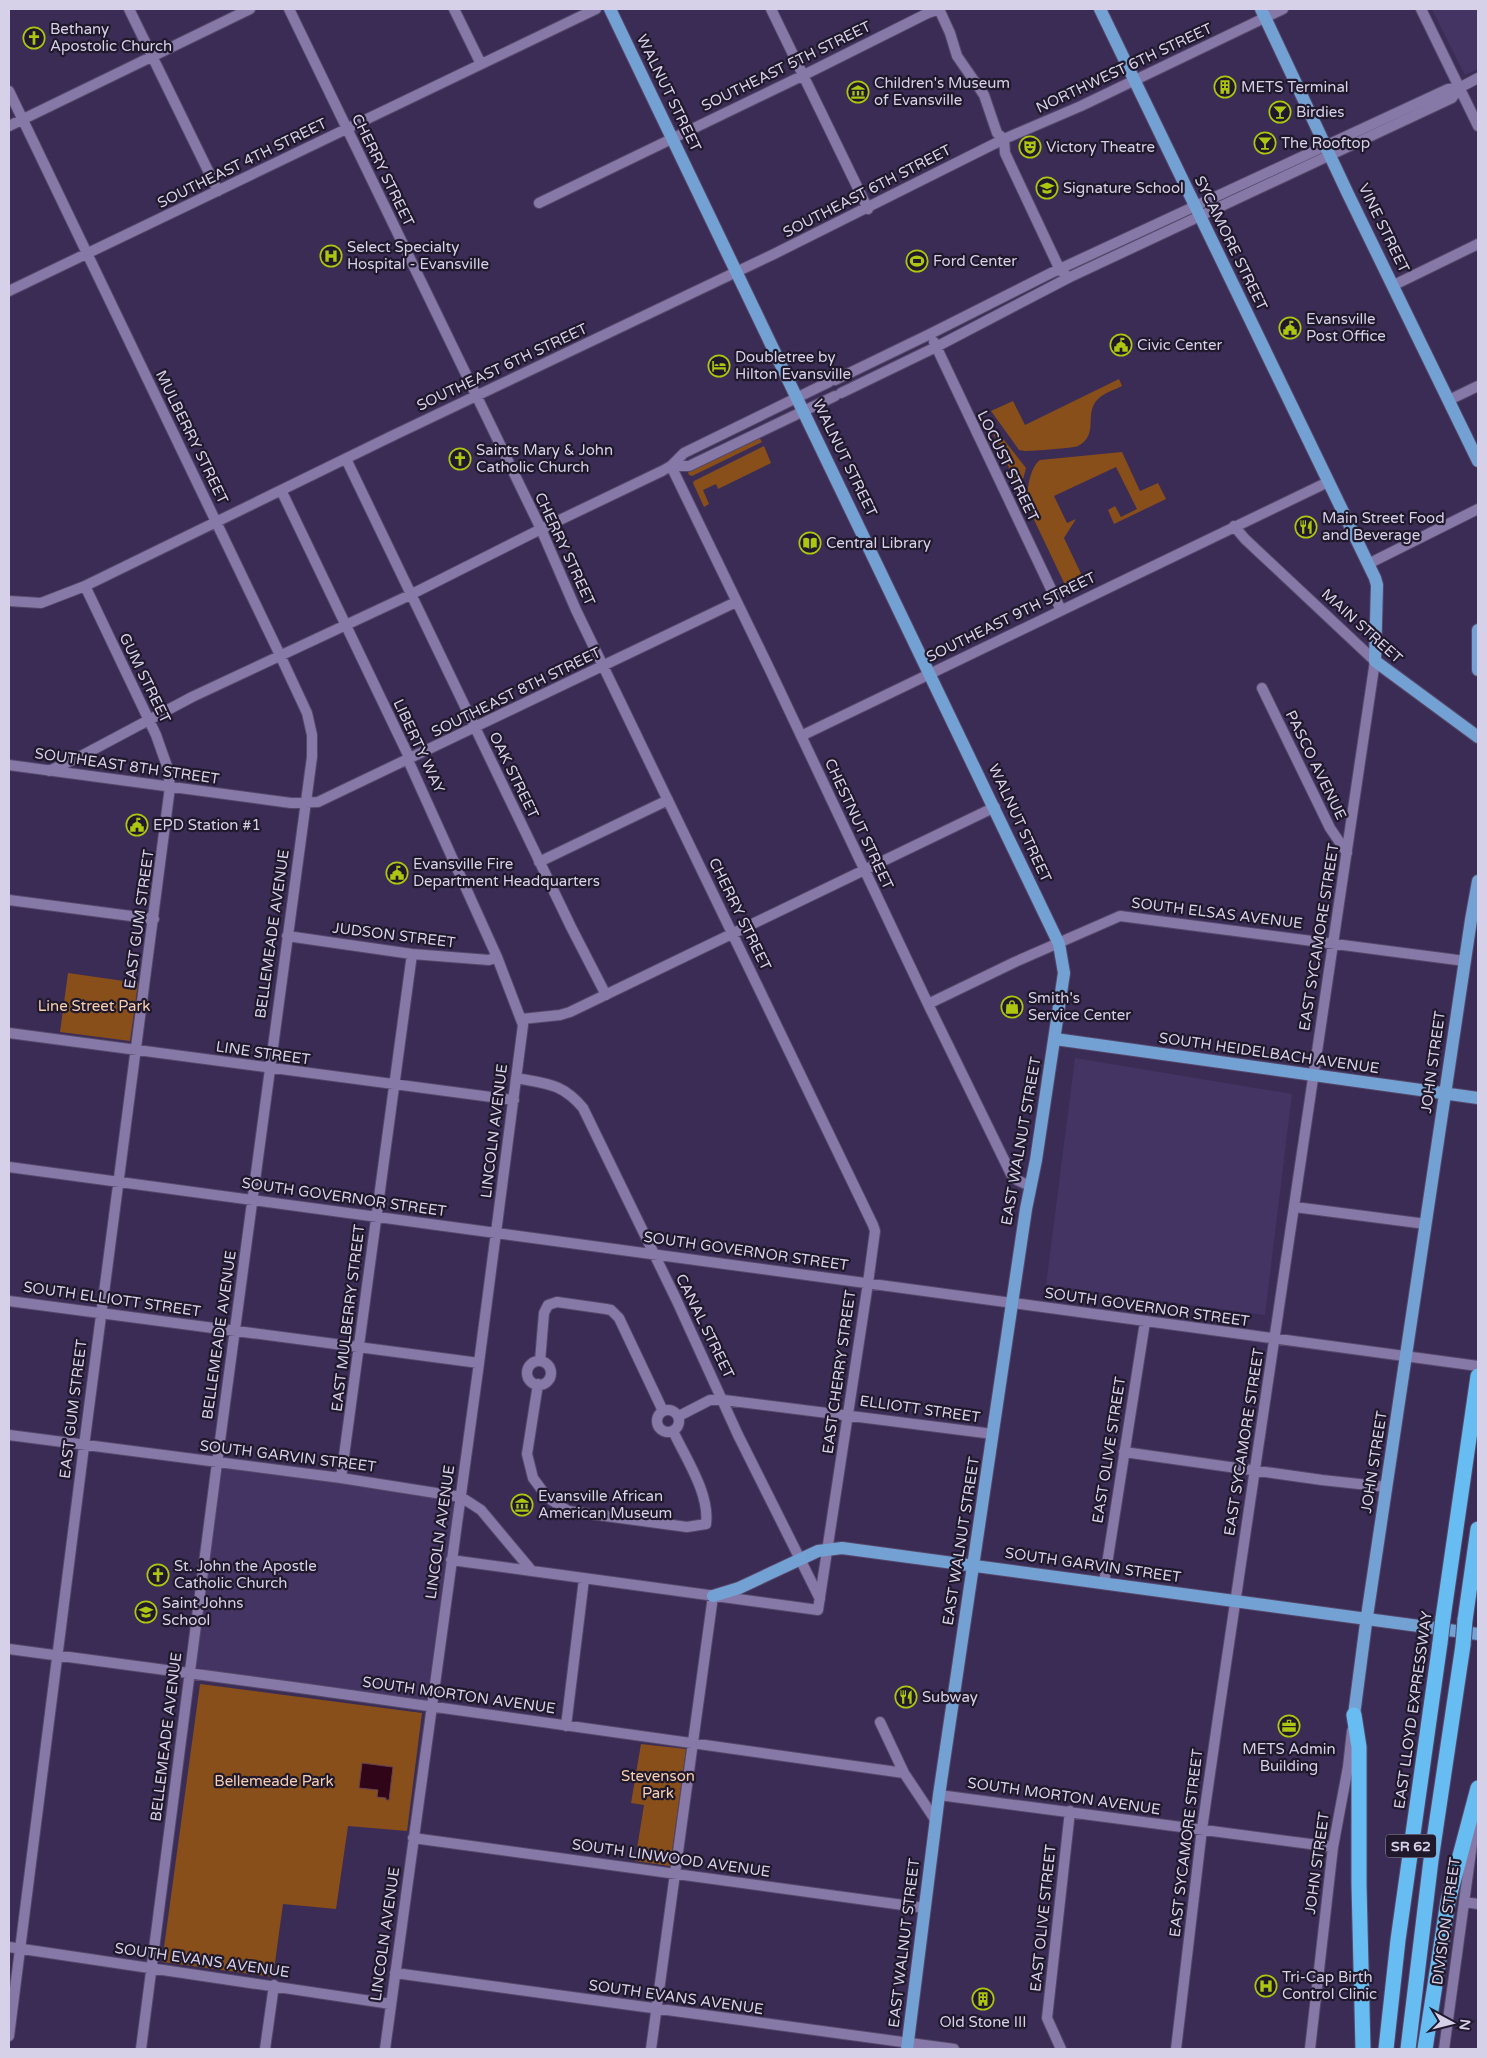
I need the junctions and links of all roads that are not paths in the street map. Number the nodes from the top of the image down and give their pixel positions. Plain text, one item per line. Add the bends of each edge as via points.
1 (129, 9) edge
2 (250, 9) edge
3 (289, 9) edge
4 (454, 9) edge
5 (596, 9) edge
6 (610, 9) edge
7 (771, 9) edge
8 (939, 9) edge
9 (1100, 9) edge
10 (1283, 9) edge
11 (1421, 9) edge
12 (1263, 13) edge
13 (152, 56) junction
14 (481, 64) junction
15 (804, 75) junction
16 (1478, 78) edge
17 (1135, 80) junction
18 (1459, 88) junction
19 (9, 92) edge
20 (22, 120) junction
21 (9, 126) edge
22 (1478, 126) edge
23 (347, 128) junction
24 (673, 138) junction
25 (1004, 140) junction
26 (1329, 150) junction
27 (218, 191) junction
28 (539, 203) dead end
29 (868, 209) junction
30 (1198, 212) junction
31 (1478, 244) edge
32 (86, 254) junction
33 (1060, 270) junction
34 (737, 271) junction
35 (1070, 277) junction
36 (1394, 286) junction
37 (9, 291) edge
38 (930, 334) junction
39 (936, 347) junction
40 (1478, 386) edge
41 (475, 396) junction
42 (797, 397) junction
43 (1449, 400) junction
44 (804, 410) junction
45 (346, 459) junction
46 (1478, 461) edge
47 (671, 466) junction
48 (1328, 482) junction
49 (281, 490) junction
50 (1478, 509) edge
51 (217, 521) junction
52 (1234, 526) junction
53 (541, 529) junction
54 (1368, 564) junction
55 (85, 586) junction
56 (410, 595) junction
57 (9, 601) edge
58 (736, 602) junction
59 (1061, 610) junction
60 (346, 625) junction
61 (1478, 630) edge
62 (280, 656) junction
63 (1375, 661) junction
64 (604, 666) junction
65 (1478, 670) edge
66 (930, 673) junction
67 (1262, 688) dead end
68 (149, 720) junction
69 (474, 727) junction
70 (801, 736) junction
71 (1478, 737) edge
72 (408, 760) junction
73 (9, 765) edge
74 (49, 770) junction
75 (170, 787) junction
76 (668, 800) junction
77 (305, 804) junction
78 (995, 807) junction
79 (1347, 853) junction
80 (539, 862) junction
81 (864, 870) junction
82 (1478, 880) edge
83 (9, 900) edge
84 (154, 919) junction
85 (733, 933) junction
86 (287, 936) junction
87 (1334, 943) junction
88 (1059, 944) junction
89 (412, 954) junction
90 (498, 957) junction
91 (1464, 961) junction
92 (606, 995) junction
93 (928, 1004) junction
94 (522, 1019) junction
95 (9, 1033) edge
96 (1055, 1039) junction
97 (137, 1050) junction
98 (269, 1069) junction
99 (801, 1074) joint
100 (1314, 1075) junction
101 (516, 1078) junction
102 (394, 1084) junction
103 (1445, 1093) junction
104 (1478, 1098) edge
105 (514, 1100) junction
106 (9, 1167) edge
107 (119, 1182) junction
108 (1030, 1186) junction
109 (252, 1199) junction
110 (1295, 1207) junction
111 (376, 1215) junction
112 (1426, 1224) junction
113 (496, 1233) junction
114 (653, 1254) junction
115 (868, 1284) junction
116 (9, 1301) edge
117 (1012, 1303) junction
118 (101, 1313) junction
119 (1145, 1322) junction
120 (234, 1331) junction
121 (1275, 1339) junction
122 (359, 1348) junction
123 (1407, 1356) junction
124 (540, 1361) junction
125 (479, 1363) junction
126 (1478, 1366) edge
127 (1478, 1376) edge
128 (538, 1384) junction
129 (724, 1400) junction
130 (663, 1411) junction
131 (848, 1414) junction
132 (679, 1416) junction
133 (673, 1432) junction
134 (993, 1434) junction
135 (9, 1435) edge
136 (84, 1446) junction
137 (1124, 1452) junction
138 (217, 1463) junction
139 (1254, 1470) junction
140 (341, 1478) junction
141 (1387, 1487) junction
142 (461, 1497) junction
143 (1478, 1528) edge
144 (829, 1549) junction
145 (800, 1559) junction
146 (451, 1560) junction
147 (973, 1565) junction
148 (532, 1572) junction
149 (584, 1579) junction
150 (1104, 1583) junction
151 (713, 1596) junction
152 (820, 1599) junction
153 (1236, 1601) junction
154 (1368, 1619) junction
155 (1478, 1634) edge
156 (9, 1649) edge
157 (57, 1656) junction
158 (189, 1673) junction
159 (431, 1707) junction
160 (1354, 1716) junction
161 (880, 1722) dead end
162 (566, 1726) junction
163 (692, 1743) junction
164 (904, 1773) junction
165 (1478, 1788) edge
166 (939, 1795) junction
167 (1478, 1798) edge
168 (1070, 1811) junction
169 (936, 1821) junction
170 (1202, 1829) junction
171 (413, 1838) junction
172 (1333, 1847) junction
173 (675, 1874) junction
174 (1464, 1902) junction
175 (1478, 1904) edge
176 (925, 1908) junction
177 (9, 1947) edge
178 (20, 1949) junction
179 (152, 1968) junction
180 (395, 1973) junction
181 (274, 1985) junction
182 (390, 2004) junction
183 (656, 2009) junction
184 (9, 2036) edge
185 (908, 2046) edge
186 (141, 2049) edge
187 (265, 2049) edge
188 (385, 2049) edge
189 (651, 2049) edge
190 (954, 2049) edge
191 (1061, 2049) edge
192 (1176, 2049) edge
193 (1310, 2049) edge
194 (1363, 2049) edge
195 (1386, 2049) edge
196 (1408, 2049) edge
197 (1426, 2049) edge
198 (1444, 2049) edge

1 - 13 street
2 - 13 street
3 - 23 street, CHERRY STREET
4 - 14 street
5 - 14 street, SOUTHEAST 4TH STREET
6 - 24 main road, WALNUT STREET
7 - 15 street
8 - 15 street, SOUTHEAST 5TH STREET
8 - 25 street via 957,56 981,90 997,133
9 - 17 main road, SYCAMORE STREET
10 - 12 street, NORTHWEST 6TH STREET
11 - 18 street
12 - 17 street, NORTHWEST 6TH STREET
12 - 26 main road, VINE STREET
13 - 20 street
13 - 27 street
14 - 23 street, SOUTHEAST 4TH STREET
15 - 24 street, SOUTHEAST 5TH STREET
15 - 29 street
16 - 18 street
17 - 25 street, NORTHWEST 6TH STREET
17 - 30 main road, SYCAMORE STREET
18 - 22 street
18 - 26 street via 1452,98
19 - 20 street, MULBERRY STREET
20 - 21 street
20 - 32 street, MULBERRY STREET
23 - 27 street, SOUTHEAST 4TH STREET
23 - 41 street, CHERRY STREET
24 - 28 street, SOUTHEAST 5TH STREET
24 - 34 main road, WALNUT STREET
25 - 29 street, SOUTHEAST 6TH STREET
25 - 33 street via 1005,152
26 - 30 street
26 - 36 main road, VINE STREET
27 - 32 street, SOUTHEAST 4TH STREET
29 - 34 street, SOUTHEAST 6TH STREET
30 - 33 street
30 - 35 street
30 - 48 main road, SYCAMORE STREET
31 - 36 street
32 - 37 street, SOUTHEAST 4TH STREET
32 - 51 street, MULBERRY STREET
33 - 35 street
33 - 38 street
34 - 41 street, SOUTHEAST 6TH STREET
34 - 42 main road, WALNUT STREET
35 - 39 street
36 - 43 main road, VINE STREET
38 - 39 street, LOCUST STREET
38 - 42 street
39 - 44 street
39 - 59 street, LOCUST STREET
40 - 43 street
41 - 45 street, SOUTHEAST 6TH STREET
41 - 53 street, CHERRY STREET
42 - 44 main road, WALNUT STREET
42 - 47 street via 684,453
43 - 46 main road, VINE STREET
44 - 47 street via 689,466
44 - 66 main road, WALNUT STREET
45 - 49 street, SOUTHEAST 6TH STREET
45 - 56 street, OAK STREET
47 - 53 street
47 - 58 street, CHESTNUT STREET
48 - 52 street, SOUTHEAST 9TH STREET
48 - 54 main road, SYCAMORE STREET
49 - 51 street, SOUTHEAST 6TH STREET
49 - 60 street, LIBERTY WAY
50 - 54 street
51 - 55 street, SOUTHEAST 6TH STREET
51 - 62 street, MULBERRY STREET
52 - 59 street, SOUTHEAST 9TH STREET
52 - 63 street, MAIN STREET
53 - 56 street
53 - 64 street, CHERRY STREET
54 - 63 main road, SYCAMORE STREET via 1377,585
55 - 57 street, SOUTHEAST 6TH STREET via 41,603
55 - 68 street, GUM STREET
56 - 60 street
56 - 69 street, OAK STREET
58 - 64 street, SOUTHEAST 8TH STREET
58 - 70 street, CHESTNUT STREET
59 - 66 street, SOUTHEAST 9TH STREET
60 - 62 street
60 - 72 street, LIBERTY WAY
61 - 65 main road
62 - 68 street
62 - 77 street, MULBERRY STREET via 307,713 312,736
63 - 71 main road, MAIN STREET
63 - 79 street, EAST SYCAMORE STREET
64 - 69 street, SOUTHEAST 8TH STREET
64 - 76 street, CHERRY STREET
66 - 70 street, SOUTHEAST 9TH STREET
66 - 78 main road, WALNUT STREET
67 - 79 street, PASCO AVENUE via 1330,828
68 - 74 street
68 - 75 street, GUM STREET via 168,769
69 - 72 street, SOUTHEAST 8TH STREET
69 - 80 street, OAK STREET
70 - 81 street, CHESTNUT STREET
72 - 77 street, SOUTHEAST 8TH STREET via 318,802
72 - 90 street, LIBERTY WAY
73 - 74 street, SOUTHEAST 8TH STREET
74 - 75 street, SOUTHEAST 8TH STREET
75 - 77 street, SOUTHEAST 8TH STREET
75 - 84 street, EAST GUM STREET
76 - 80 street
76 - 85 street, CHERRY STREET
77 - 86 street, BELLEMEADE AVENUE
78 - 81 street
78 - 88 main road, WALNUT STREET
79 - 87 street, EAST SYCAMORE STREET
80 - 92 street, OAK STREET
81 - 85 street
81 - 93 street, CHESTNUT STREET
82 - 91 main road, JOHN STREET
83 - 84 street
84 - 97 street, EAST GUM STREET
85 - 92 street
85 - 99 street, CHERRY STREET
86 - 89 street, JUDSON STREET
86 - 98 street, BELLEMEADE AVENUE
87 - 88 street, SOUTH ELSAS AVENUE via 1120,916
87 - 91 street, SOUTH ELSAS AVENUE
87 - 100 street, EAST SYCAMORE STREET
88 - 93 street, SOUTH ELSAS AVENUE
88 - 96 main road, WALNUT STREET via 1064,973
89 - 90 street, JUDSON STREET via 489,960
89 - 102 street, EAST MULBERRY STREET
90 - 94 street, LIBERTY WAY
91 - 103 main road, JOHN STREET
92 - 94 street via 560,1015
93 - 108 street, CHESTNUT STREET via 1011,1174
94 - 101 street, LINCOLN AVENUE
95 - 97 street, LINE STREET
96 - 100 main road, SOUTH HEIDELBACH AVENUE
96 - 108 main road, EAST WALNUT STREET
97 - 98 street, LINE STREET
97 - 107 street, EAST GUM STREET
98 - 102 street, LINE STREET
98 - 109 street, BELLEMEADE AVENUE
99 - 115 street, EAST CHERRY STREET via 873,1225
100 - 103 main road, SOUTH HEIDELBACH AVENUE
100 - 110 street, EAST SYCAMORE STREET
101 - 105 street, LINCOLN AVENUE
101 - 114 street, CANAL STREET via 559,1086 572,1094 583,1108
102 - 105 street, LINE STREET
102 - 111 street, EAST MULBERRY STREET
103 - 104 main road, SOUTH HEIDELBACH AVENUE
103 - 112 main road, JOHN STREET
105 - 113 street, LINCOLN AVENUE
106 - 107 street, SOUTH GOVERNOR STREET
107 - 109 street, SOUTH GOVERNOR STREET
107 - 118 street, EAST GUM STREET
108 - 117 main road, EAST WALNUT STREET
109 - 111 street, SOUTH GOVERNOR STREET
109 - 120 street, BELLEMEADE AVENUE
110 - 112 street
110 - 121 street, EAST SYCAMORE STREET
111 - 113 street, SOUTH GOVERNOR STREET
111 - 122 street, EAST MULBERRY STREET
112 - 123 main road, JOHN STREET
113 - 114 street, SOUTH GOVERNOR STREET
113 - 125 street, LINCOLN AVENUE
114 - 115 street, SOUTH GOVERNOR STREET
114 - 129 street, CANAL STREET
115 - 117 street, SOUTH GOVERNOR STREET
115 - 131 street, EAST CHERRY STREET
116 - 118 street, SOUTH ELLIOTT STREET
117 - 119 street, SOUTH GOVERNOR STREET
117 - 134 main road, EAST WALNUT STREET
118 - 120 street, SOUTH ELLIOTT STREET
118 - 136 street, EAST GUM STREET
119 - 121 street, SOUTH GOVERNOR STREET
119 - 137 street, EAST OLIVE STREET
120 - 122 street, SOUTH ELLIOTT STREET
120 - 138 street, BELLEMEADE AVENUE
121 - 123 street, SOUTH GOVERNOR STREET
121 - 139 street, EAST SYCAMORE STREET
122 - 125 street, SOUTH ELLIOTT STREET
122 - 140 street, EAST MULBERRY STREET
123 - 126 street, SOUTH GOVERNOR STREET
123 - 141 main road, JOHN STREET
124 - 128 street via 532,1363 527,1371 530,1380
124 - 128 street via 548,1365 551,1374 546,1382
124 - 130 street via 544,1313 548,1304 557,1302 612,1310 619,1318
125 - 142 street, LINCOLN AVENUE
127 - 195 highway, EAST LLOYD EXPRESSWAY / SR 62, bridge via 1398,1940
128 - 133 street via 529,1466 547,1497 568,1511 687,1527 706,1524 707,1509 703,1495
129 - 131 street, ELLIOTT STREET
129 - 132 street, ELLIOTT STREET via 710,1400
129 - 145 street, CANAL STREET
130 - 132 street via 672,1410
130 - 133 street via 658,1418 658,1426 665,1432
131 - 134 street, ELLIOTT STREET
131 - 144 street, EAST CHERRY STREET
132 - 133 street via 679,1425
134 - 147 main road, EAST WALNUT STREET
135 - 136 street, SOUTH GARVIN STREET
136 - 138 street, SOUTH GARVIN STREET
136 - 157 street, EAST GUM STREET
137 - 139 street
137 - 150 street, EAST OLIVE STREET
138 - 140 street, SOUTH GARVIN STREET
138 - 158 street, BELLEMEADE AVENUE
139 - 141 street
139 - 153 street, EAST SYCAMORE STREET
140 - 142 street, SOUTH GARVIN STREET
141 - 154 main road, JOHN STREET
142 - 146 street, LINCOLN AVENUE
142 - 148 street, SOUTH GARVIN STREET via 480,1510
143 - 196 highway, SR 62, bridge
144 - 145 main road, SOUTH GARVIN STREET
144 - 147 main road, SOUTH GARVIN STREET
144 - 152 street, EAST CHERRY STREET
145 - 151 main road, SOUTH GARVIN STREET via 739,1588
145 - 152 street, CANAL STREET
146 - 148 street, SOUTH GARVIN STREET
146 - 159 street, LINCOLN AVENUE
147 - 150 main road, SOUTH GARVIN STREET
147 - 166 main road, EAST WALNUT STREET
148 - 149 street, SOUTH GARVIN STREET
149 - 151 street, SOUTH GARVIN STREET
149 - 162 street
150 - 153 main road, SOUTH GARVIN STREET
151 - 152 street, SOUTH GARVIN STREET via 818,1610
151 - 163 street
153 - 154 main road, SOUTH GARVIN STREET
153 - 170 street, EAST SYCAMORE STREET
154 - 155 main road, SOUTH GARVIN STREET
154 - 160 main road, JOHN STREET
156 - 157 street, SOUTH MORTON AVENUE
157 - 158 street, SOUTH MORTON AVENUE
157 - 178 street, EAST GUM STREET
158 - 159 street, SOUTH MORTON AVENUE
158 - 179 street, BELLEMEADE AVENUE
159 - 162 street, SOUTH MORTON AVENUE
159 - 171 street, LINCOLN AVENUE
160 - 172 street, JOHN STREET
160 - 194 highway via 1359,1747
161 - 164 street
162 - 163 street, SOUTH MORTON AVENUE
163 - 164 street, SOUTH MORTON AVENUE
163 - 173 street
164 - 169 street
165 - 197 highway via 1448,1901
166 - 168 street, SOUTH MORTON AVENUE
166 - 169 main road, EAST WALNUT STREET
167 - 174 street, DIVISION STREET
168 - 170 street, SOUTH MORTON AVENUE
168 - 191 street, EAST OLIVE STREET via 1047,2018
169 - 176 main road, EAST WALNUT STREET
170 - 172 street, SOUTH MORTON AVENUE
170 - 192 street, EAST SYCAMORE STREET
171 - 173 street, SOUTH LINWOOD AVENUE
171 - 180 street, LINCOLN AVENUE
172 - 193 street, JOHN STREET
173 - 176 street, SOUTH LINWOOD AVENUE
173 - 183 street
174 - 175 street
174 - 198 street, DIVISION STREET
176 - 185 main road, EAST WALNUT STREET
177 - 178 street, SOUTH EVANS AVENUE
178 - 179 street, SOUTH EVANS AVENUE
178 - 184 street, EAST GUM STREET
179 - 181 street, SOUTH EVANS AVENUE
179 - 186 street, BELLEMEADE AVENUE
180 - 182 street, LINCOLN AVENUE
180 - 183 street, SOUTH EVANS AVENUE
181 - 182 street, SOUTH EVANS AVENUE
181 - 187 street
182 - 188 street, LINCOLN AVENUE
183 - 185 street, SOUTH EVANS AVENUE
183 - 189 street
185 - 190 street, SOUTH EVANS AVENUE

